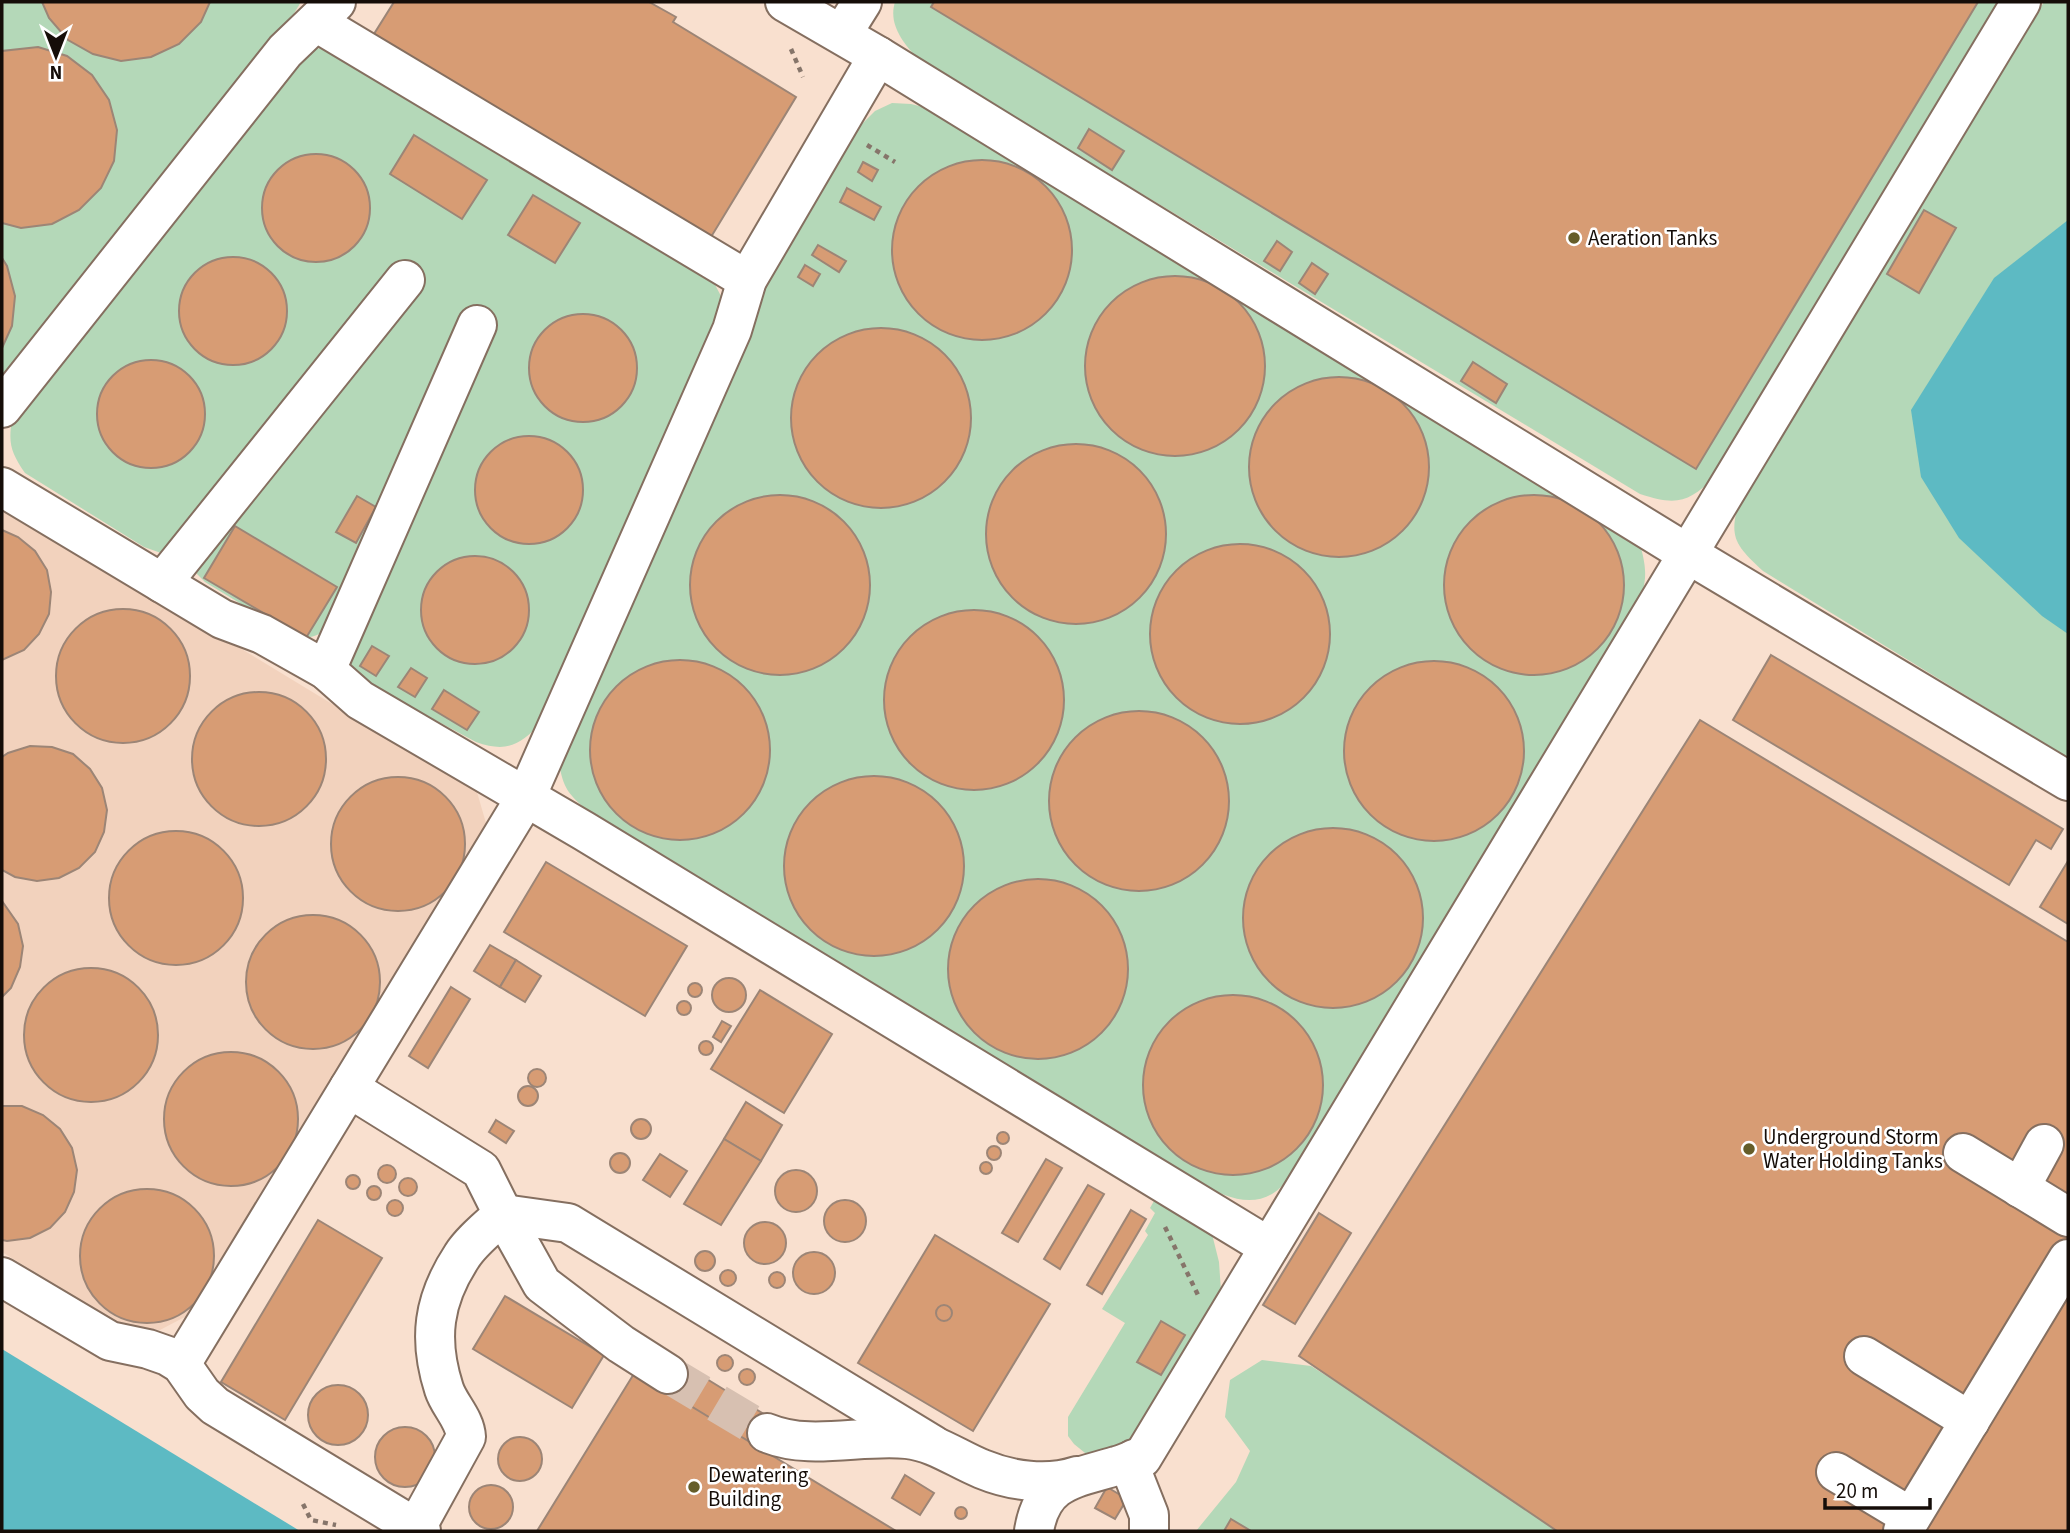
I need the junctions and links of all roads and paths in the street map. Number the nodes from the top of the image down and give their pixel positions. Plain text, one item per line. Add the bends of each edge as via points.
1 (785, 2) edge
2 (862, 2) edge
3 (2021, 2) edge
4 (326, 12) edge
5 (842, 34) junction
6 (789, 44) dead end
7 (878, 56) junction
8 (803, 77) dead end
9 (857, 139) dead end
10 (895, 162) dead end
11 (405, 280) dead end
12 (747, 280) junction
13 (477, 326) dead end
14 (2, 408) edge
15 (2, 487) edge
16 (1688, 554) junction
17 (162, 583) junction
18 (326, 670) junction
19 (2068, 782) edge
20 (526, 797) junction
21 (349, 1088) junction
22 (2044, 1144) dead end
23 (1963, 1153) dead end
24 (2020, 1188) junction
25 (503, 1214) junction
26 (2068, 1217) edge
27 (1269, 1247) junction
28 (2068, 1259) edge
29 (2, 1277) edge
30 (1864, 1356) dead end
31 (181, 1364) junction
32 (668, 1374) tunnel mouth
33 (1970, 1421) junction
34 (767, 1433) tunnel mouth
35 (933, 1446) junction
36 (1134, 1459) junction
37 (1836, 1472) dead end
38 (1078, 1476) junction
39 (1907, 1524) edge
40 (419, 1530) edge
41 (1034, 1531) edge
42 (1149, 1531) edge

1 - 5 lane
2 - 5 lane
3 - 16 lane
4 - 12 lane
4 - 14 lane via 285,51
5 - 7 lane
6 - 8 path
7 - 12 lane
7 - 16 lane
9 - 10 path
11 - 17 lane
12 - 20 lane via 732,330
13 - 18 lane
15 - 17 lane
16 - 19 lane
16 - 27 lane
17 - 18 lane via 222,619 262,634
18 - 20 lane via 360,700
20 - 21 lane
20 - 27 lane
21 - 25 lane via 481,1170
21 - 31 lane
22 - 24 lane
23 - 24 lane
24 - 26 lane
25 - 32 lane via 542,1284
25 - 35 lane via 568,1223
25 - 40 lane via 463,1254 440,1296 434,1352 447,1399 466,1429 466,1437
27 - 36 lane via 1142,1458
28 - 33 lane
29 - 31 lane via 110,1341 148,1349
30 - 33 lane
31 - 40 lane via 215,1406
33 - 39 lane
34 - 35 lane via 792,1439 886,1438
35 - 38 lane via 1009,1478 1062,1481
36 - 38 lane
36 - 42 lane via 1134,1477 1149,1515
37 - 39 lane
38 - 41 lane via 1045,1498

